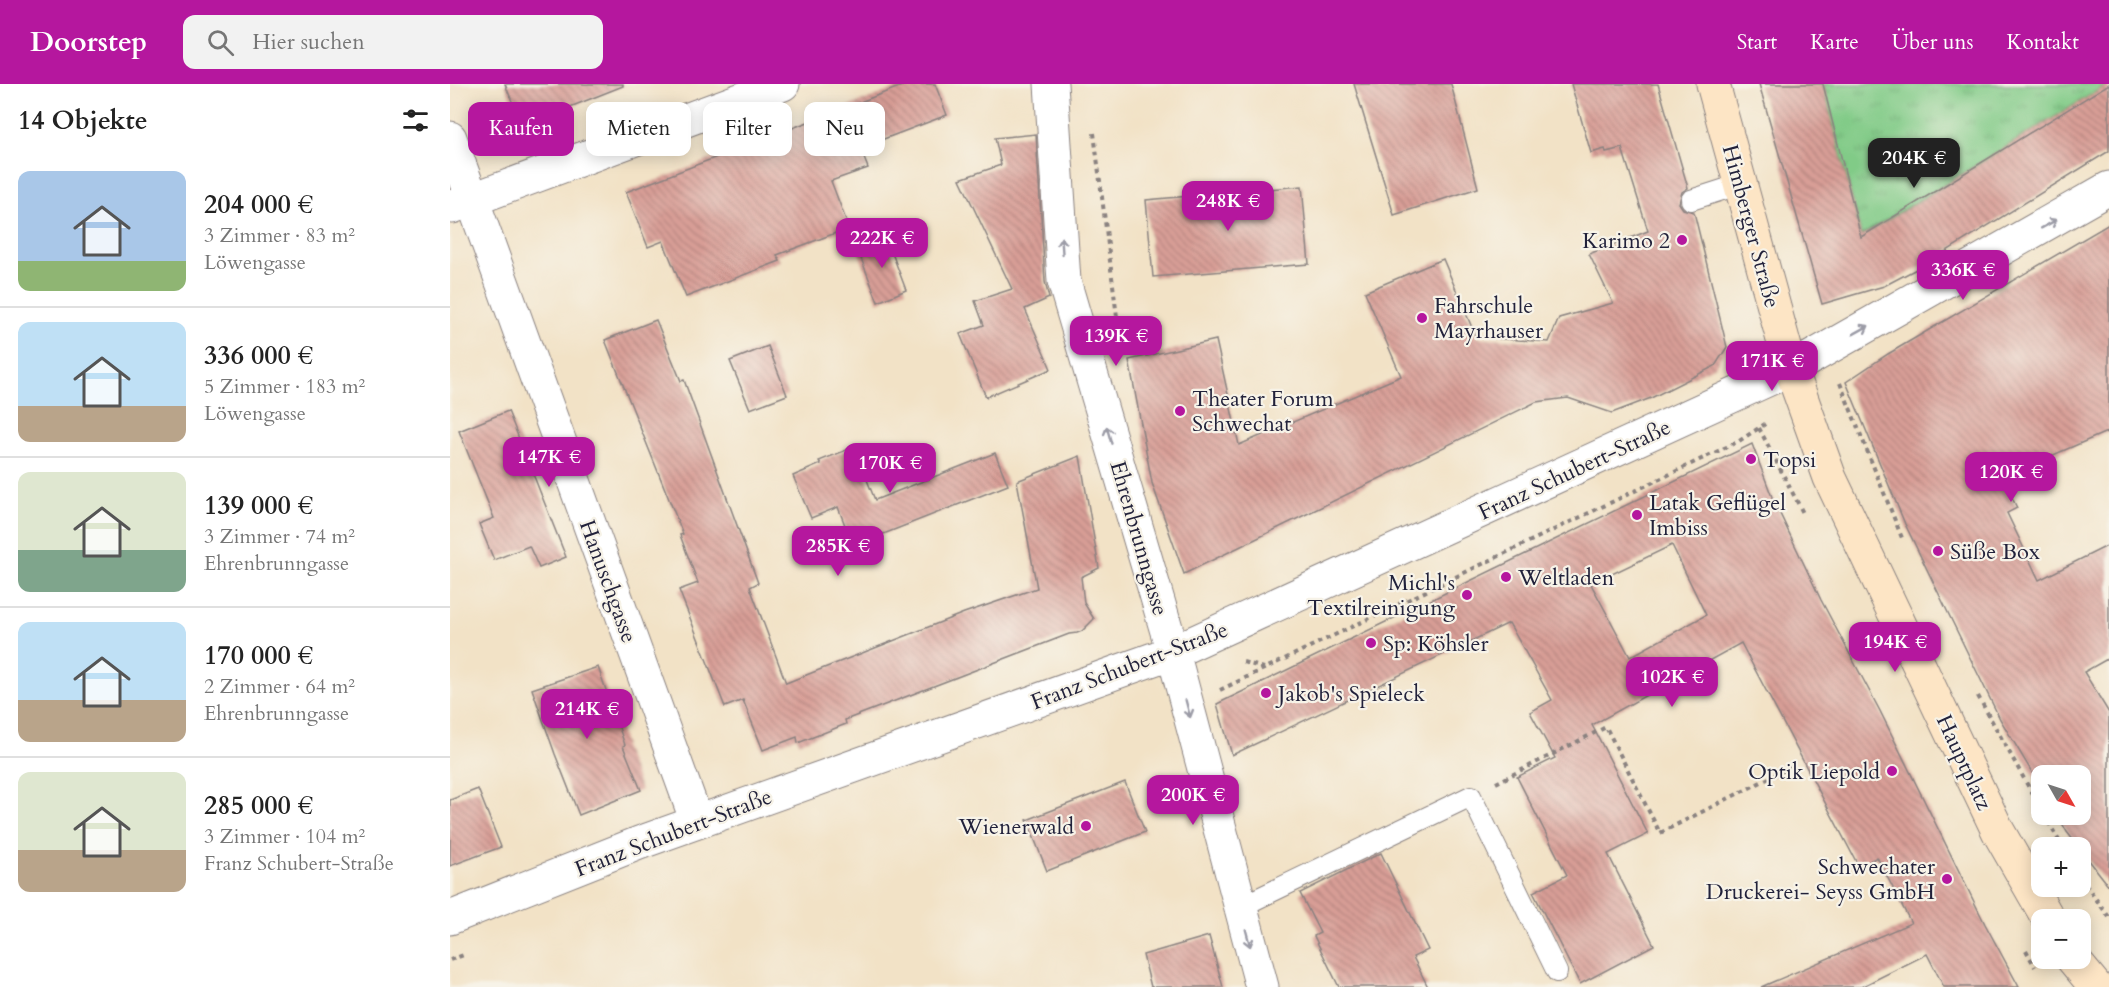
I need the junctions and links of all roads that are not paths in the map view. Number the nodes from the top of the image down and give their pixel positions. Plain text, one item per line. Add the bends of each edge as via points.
1 (783, 84) edge
2 (1052, 84) edge
3 (1713, 84) edge
4 (450, 138) edge
5 (1741, 184) junction
6 (2109, 188) edge
7 (1691, 200) dead end
8 (460, 204) edge
9 (1791, 369) junction
10 (1173, 652) junction
11 (697, 822) junction
12 (1240, 907) junction
13 (2043, 909) edge
14 (450, 918) edge
15 (2081, 969) edge
16 (1557, 972) dead end
17 (1262, 987) edge
18 (2096, 987) edge

1 - 8 street
10 -> 2 street, Ehrenbrunngasse via 1064,281
3 - 5 main road, Himberger Straße
4 - 8 street, Hanuschgasse
5 - 7 lane
5 - 9 main road, Himberger Straße
9 -> 6 street, Franz Schubert-Straße
8 - 11 street, Hanuschgasse
9 - 10 street, Franz Schubert-Straße
9 - 13 main road, Hauptplatz via 1830,478 1998,831
10 - 11 street, Franz Schubert-Straße
10 -> 12 street, Ehrenbrunngasse
11 - 14 street, Franz Schubert-Straße
12 - 16 lane via 1471,796
12 -> 17 street, Ehrenbrunngasse
15 - 18 main road

